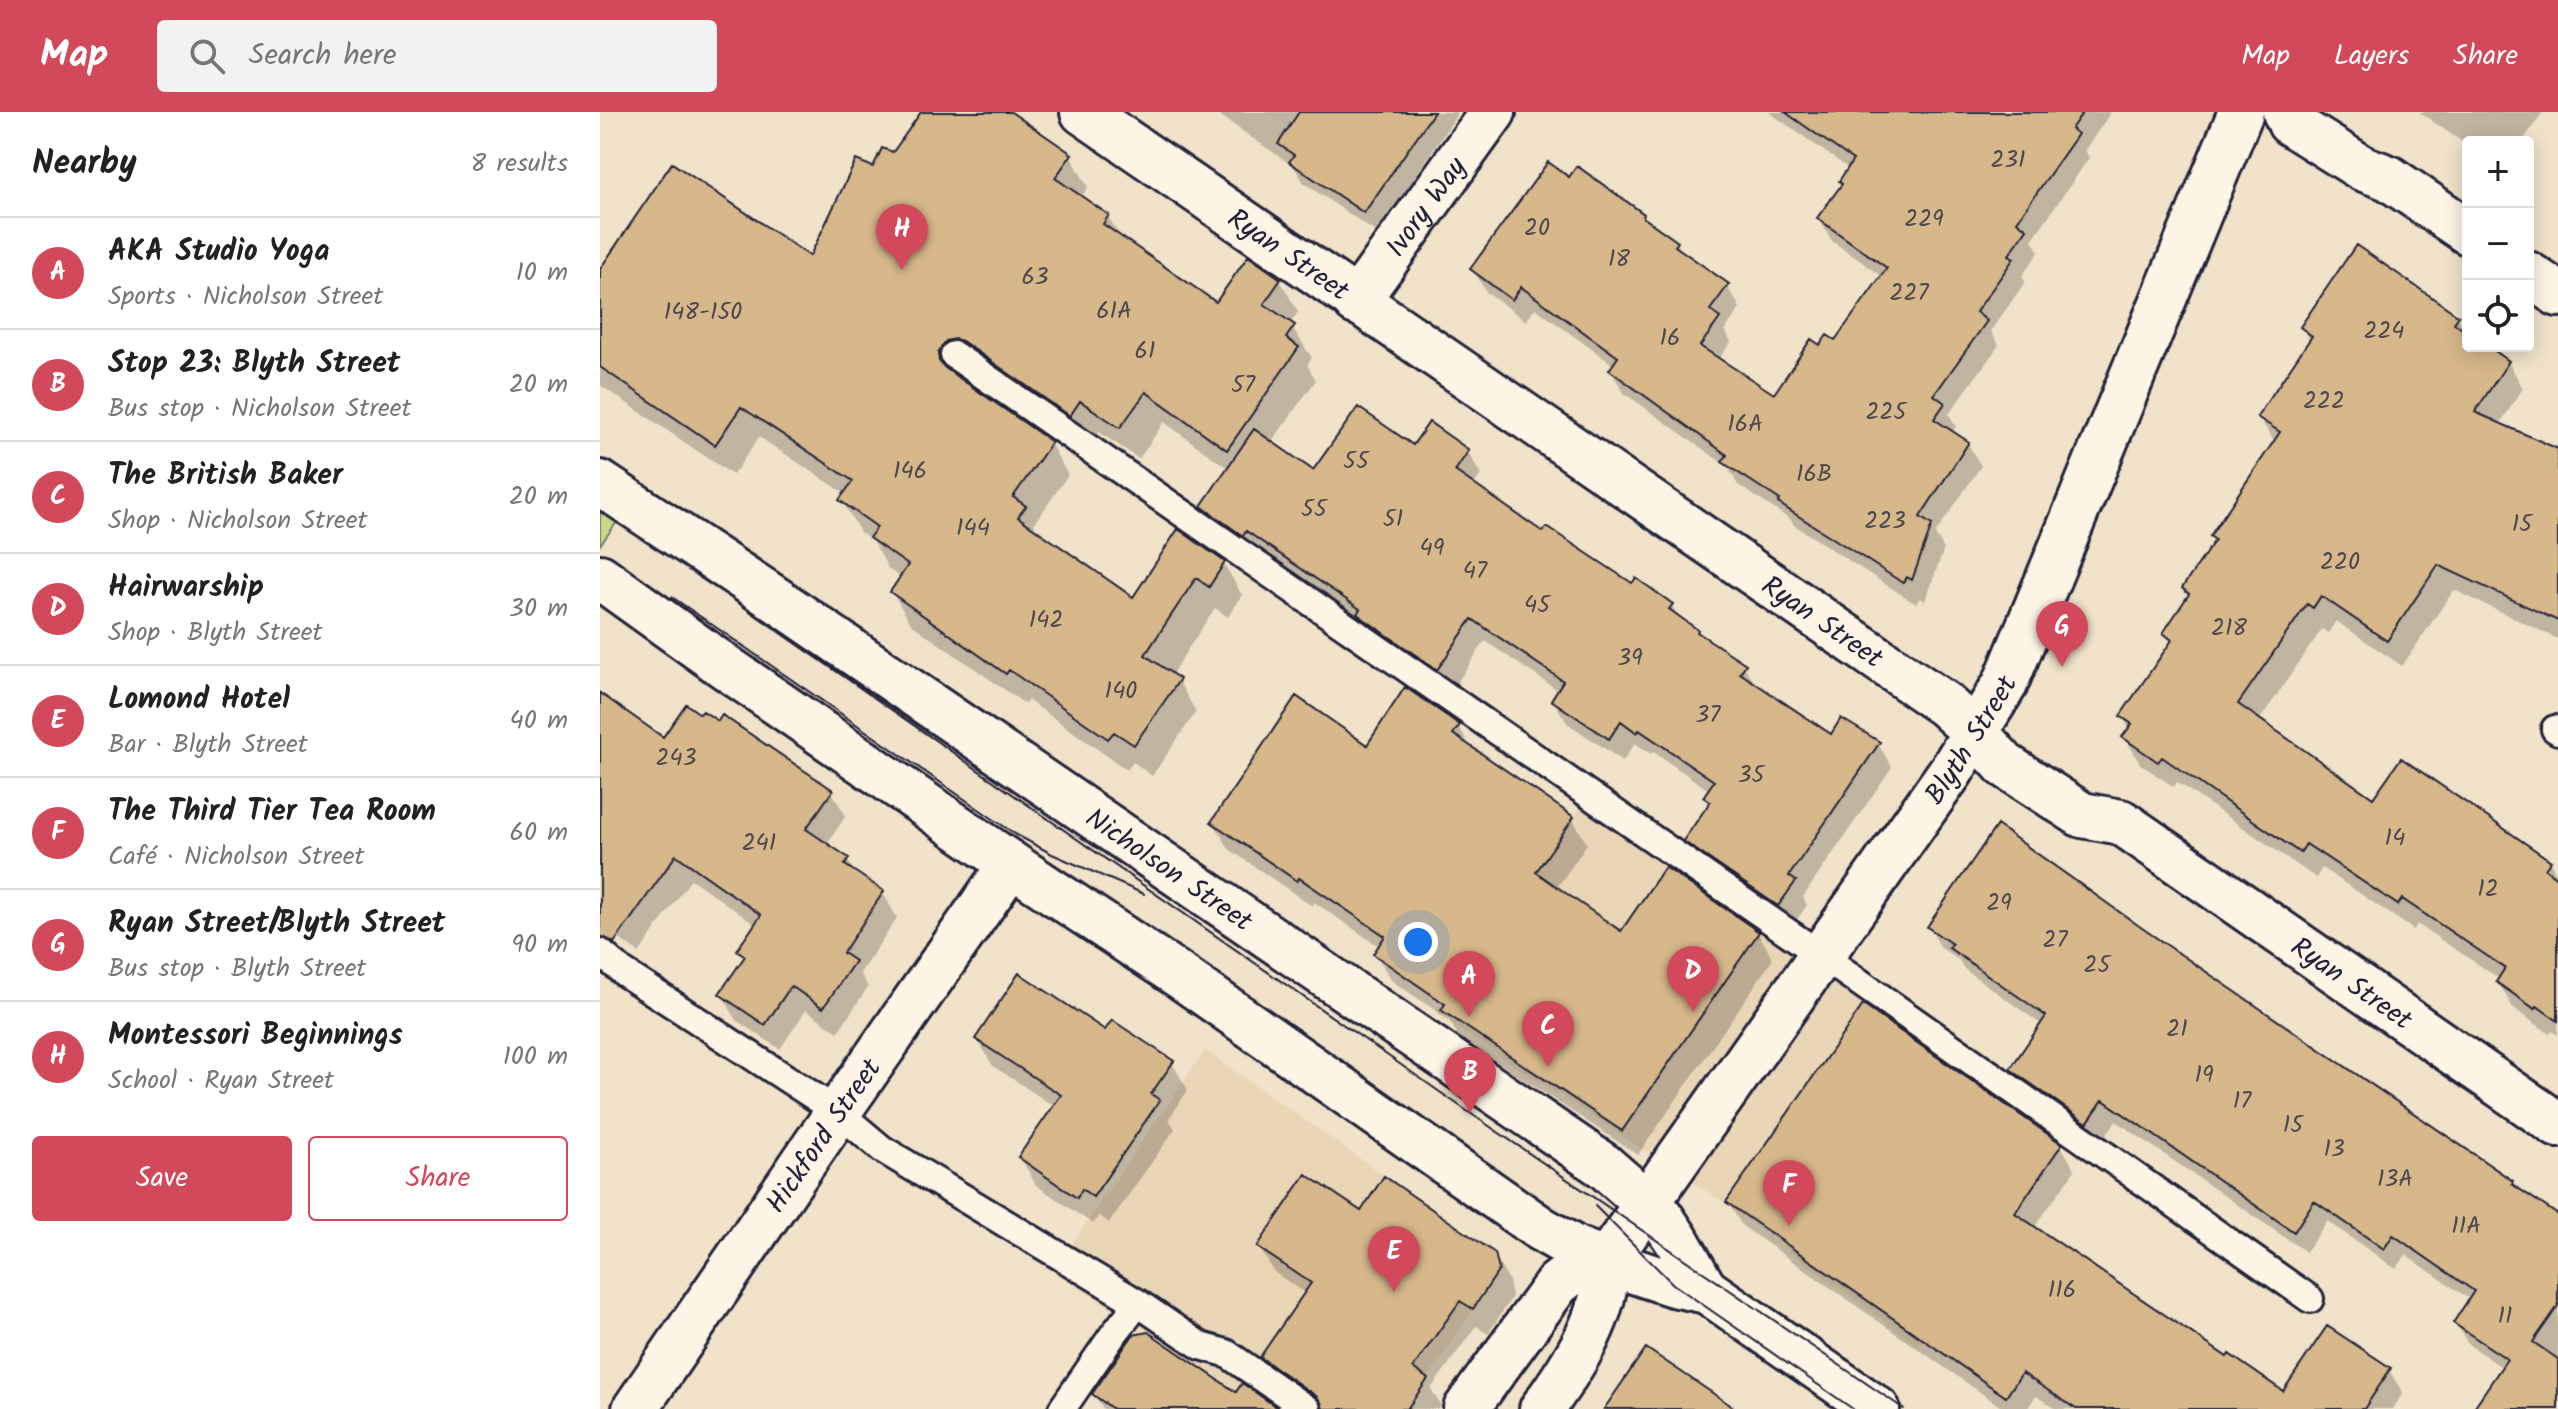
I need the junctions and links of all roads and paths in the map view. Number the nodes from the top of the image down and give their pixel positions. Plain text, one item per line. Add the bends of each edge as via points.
1 (1083, 112) edge
2 (1493, 112) edge
3 (2241, 112) edge
4 (2285, 112) edge
5 (2462, 228) edge
6 (2534, 278) edge
7 (2558, 294) edge
8 (1356, 302) junction
9 (954, 355) dead end
10 (600, 483) edge
11 (600, 577) edge
12 (1975, 732) junction
13 (1011, 864) junction
14 (600, 952) edge
15 (1822, 956) junction
16 (838, 1112) junction
17 (2558, 1125) edge
18 (1648, 1203) junction
19 (1607, 1260) junction
20 (1705, 1290) junction
21 (2310, 1299) dead end
22 (1138, 1303) junction
23 (635, 1409) edge
24 (1062, 1409) edge
25 (1307, 1409) edge
26 (1466, 1409) edge
27 (1542, 1409) edge
28 (1877, 1409) edge

1 - 8 street, Ryan Street
2 - 8 street, Ivory Way
3 - 12 street, Blyth Street via 2005,684
4 - 5 street via 2290,123 2362,168 2389,178
6 - 7 street
8 - 12 street, Ryan Street via 1927,692
9 - 15 lane
10 - 18 street, Nicholson Street via 1604,1166
11 - 13 street, Nicholson Street
12 - 15 street, Blyth Street
12 - 17 street, Ryan Street via 2005,765 2082,815 2121,822
13 - 16 street, Hickford Street
13 - 19 street, Nicholson Street via 1541,1229
14 - 16 lane
15 - 18 street, Blyth Street
15 - 21 lane
16 - 22 lane via 882,1149
16 - 23 street, Hickford Street
18 - 19 street, Blyth Street
18 - 20 street, Nicholson Street
19 - 20 street, Nicholson Street
19 - 26 street via 1570,1273 1557,1284
19 - 27 street via 1599,1312
20 - 28 street, Nicholson Street
22 - 24 lane
22 - 25 lane via 1201,1346 1226,1353

